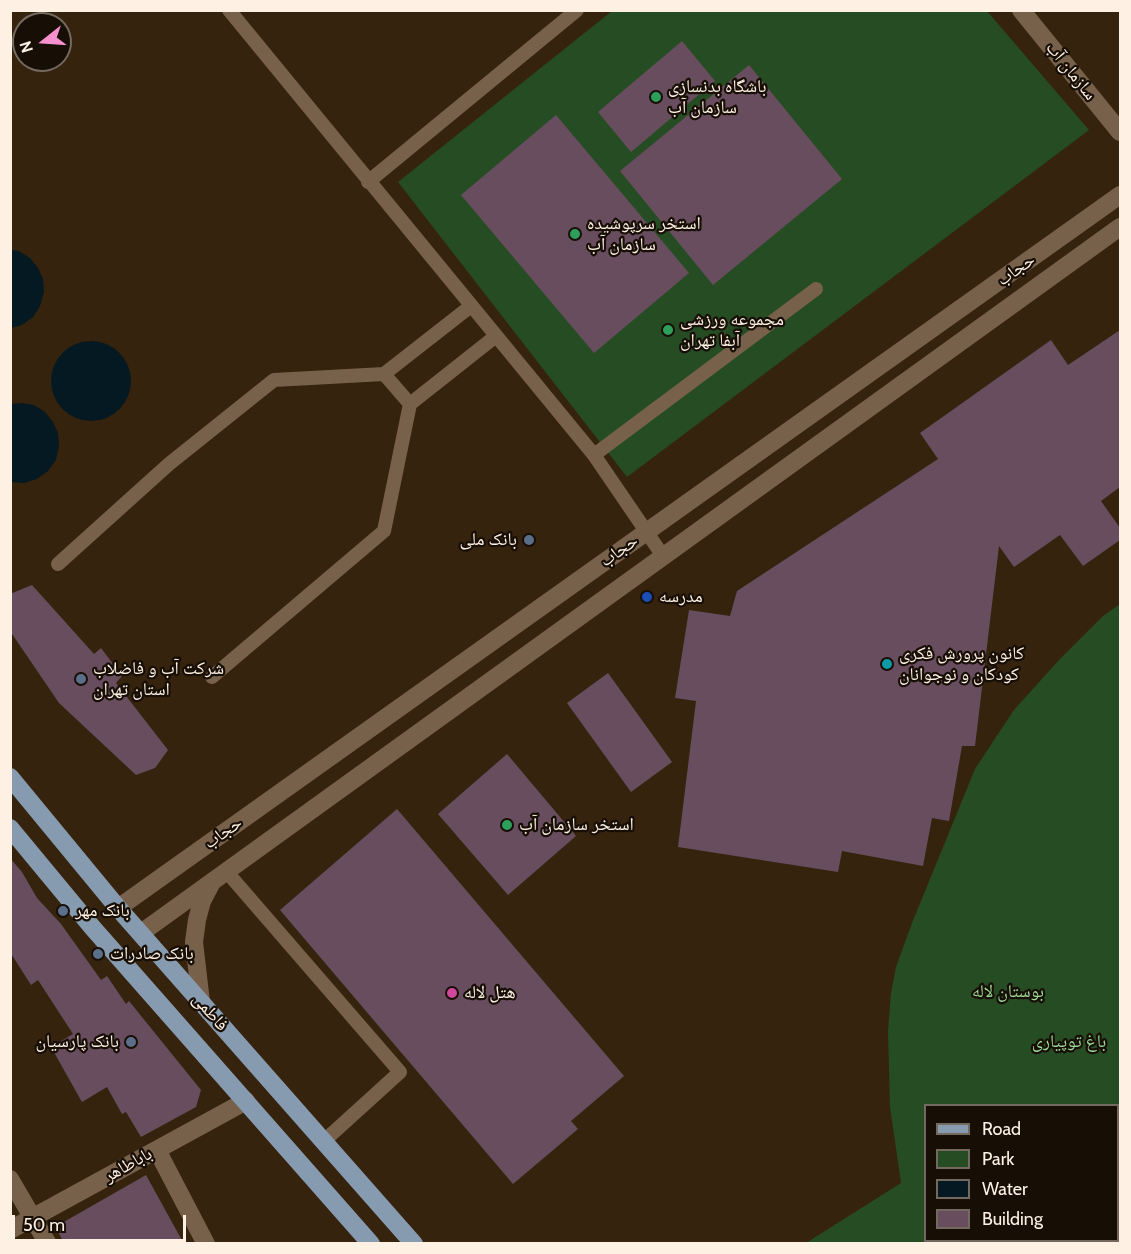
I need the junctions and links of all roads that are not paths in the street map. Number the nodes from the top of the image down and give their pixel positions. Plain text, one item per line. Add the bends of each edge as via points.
1 (229, 10) edge
2 (578, 10) edge
3 (1021, 10) edge
4 (1120, 132) edge
5 (368, 182) junction
6 (1120, 195) edge
7 (1120, 226) edge
8 (816, 289) dead end
9 (471, 306) junction
10 (496, 336) junction
11 (384, 374) junction
12 (410, 404) junction
13 (594, 455) junction
14 (646, 532) junction
15 (663, 556) junction
16 (58, 564) dead end
17 (212, 677) dead end
18 (10, 777) edge
19 (10, 828) edge
20 (219, 876) junction
21 (118, 908) junction
22 (92, 927) junction
23 (141, 933) junction
24 (115, 952) junction
25 (201, 1002) junction
26 (273, 1084) junction
27 (246, 1101) junction
28 (324, 1141) junction
29 (157, 1150) junction
30 (10, 1179) edge
31 (33, 1218) junction
32 (10, 1230) edge
33 (48, 1244) edge
34 (206, 1244) edge
35 (371, 1244) edge
36 (414, 1244) edge

1 - 5 lane
2 - 5 lane
3 - 4 main road, سازمان آب
5 - 9 lane
6 - 14 main road, حجاب
7 - 15 main road, حجاب
8 - 13 lane
9 - 10 lane
9 - 11 lane
10 - 12 lane
10 - 13 lane
11 - 12 lane
11 - 16 lane via 274,380 169,464
12 - 17 lane via 384,531
13 - 14 lane
14 - 15 lane
14 - 21 main road, حجاب
15 - 20 main road, حجاب
18 - 21 main road, فاطمی
19 - 22 main road, فاطمی
20 - 23 main road, حجاب
20 - 25 main road via 202,901 197,920 194,942
20 - 28 lane via 400,1072
21 - 22 main road
21 - 23 main road, فاطمی
22 - 24 main road, فاطمی
23 - 24 main road
23 - 25 main road, فاطمی
24 - 27 main road, فاطمی
25 - 26 main road, فاطمی
26 - 27 main road
26 - 28 main road, فاطمی
27 - 29 main road, باباطاهر
27 - 35 main road, فاطمی
28 - 36 main road, فاطمی
29 - 31 main road, باباطاهر
29 - 34 main road
30 - 31 main road
31 - 32 main road, باباطاهر
31 - 33 main road

